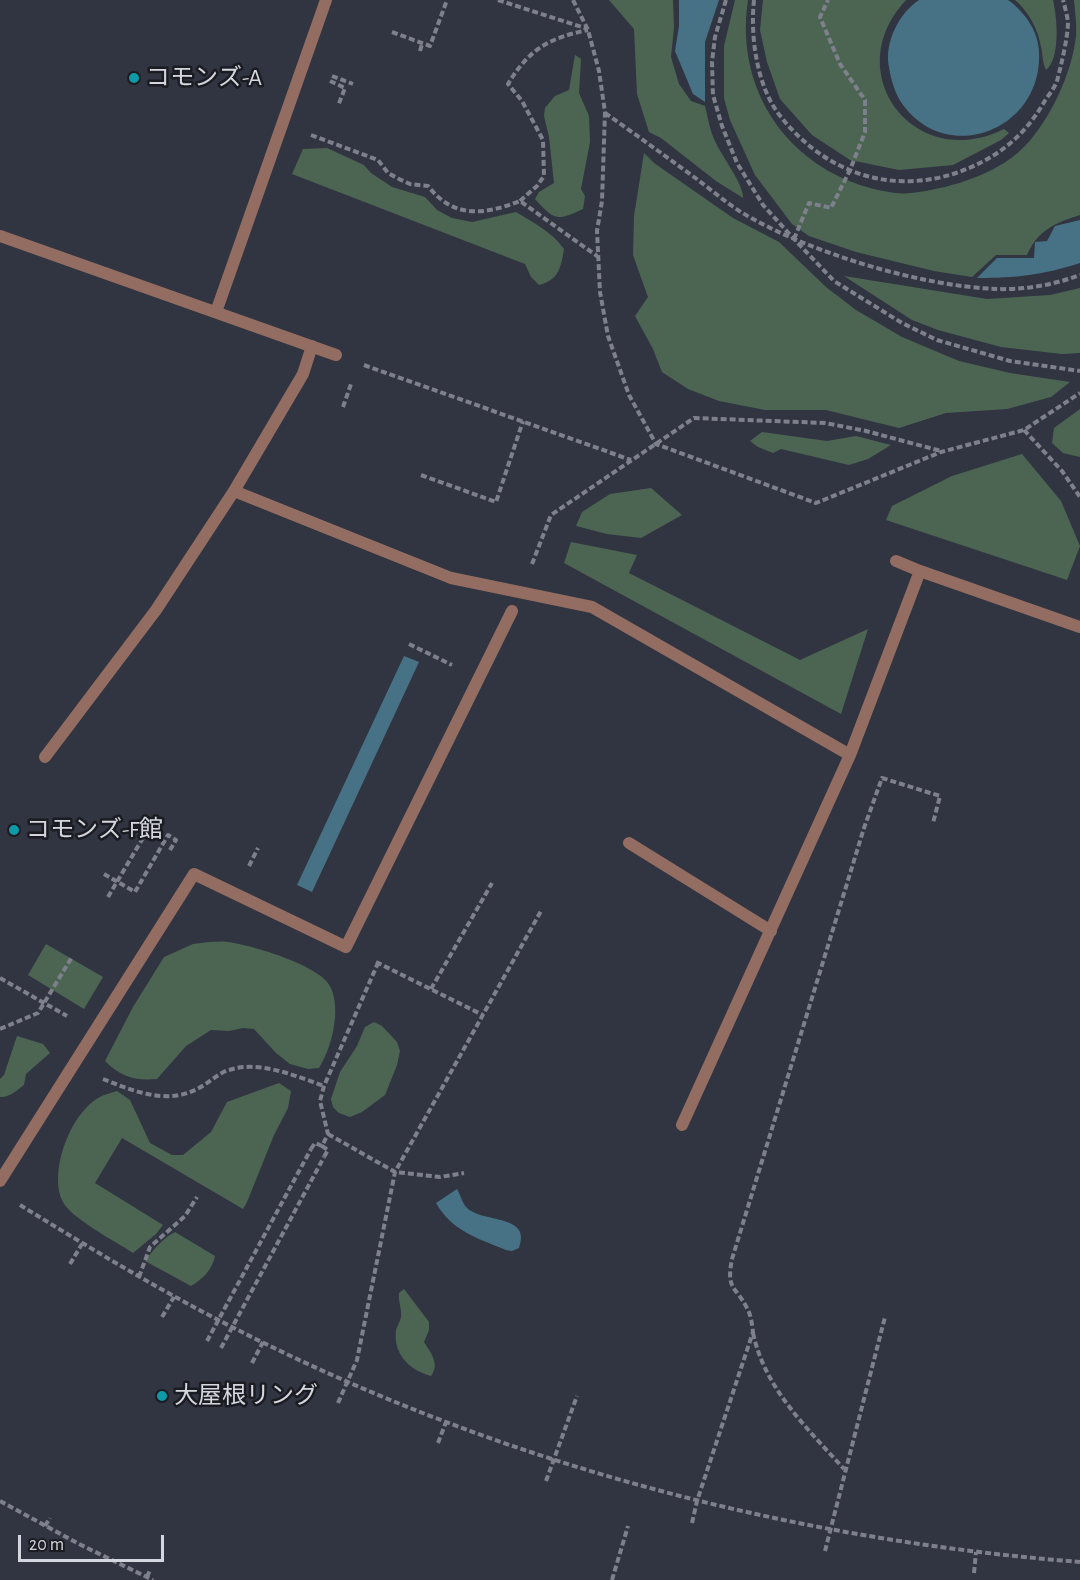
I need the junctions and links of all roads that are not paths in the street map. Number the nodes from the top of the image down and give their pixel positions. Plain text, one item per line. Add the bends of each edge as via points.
1 (326, 0) edge
2 (0, 236) edge
3 (216, 312) junction
4 (312, 346) junction
5 (336, 355) road end
6 (234, 491) junction
7 (896, 561) dead end
8 (921, 570) junction
9 (512, 611) dead end
10 (1080, 627) edge
11 (850, 755) junction
12 (45, 757) dead end
13 (629, 843) dead end
14 (771, 931) junction
15 (682, 1125) dead end
16 (0, 1181) edge

1 - 3 lane
2 - 3 lane
3 - 4 lane
4 - 5 lane
4 - 6 lane via 303,374
6 - 11 lane via 451,578 592,607
6 - 12 lane via 156,610
7 - 8 lane
8 - 10 lane
8 - 11 lane
9 - 16 lane via 346,947 194,874
11 - 14 lane
13 - 14 lane
14 - 15 lane

